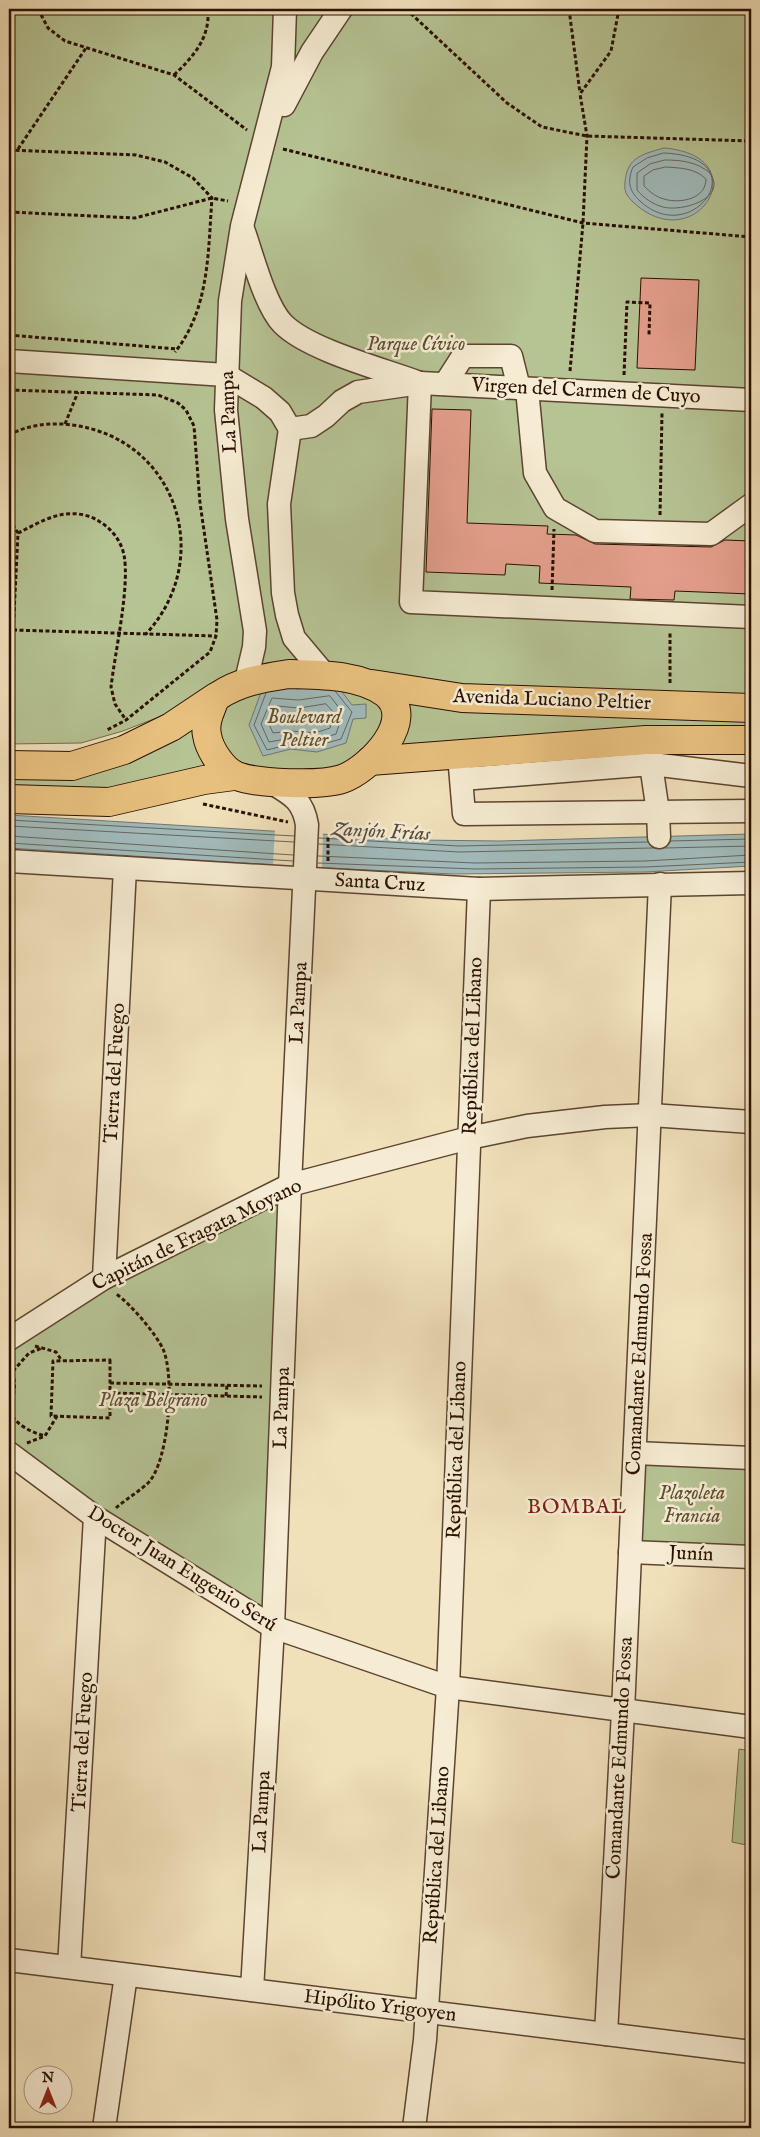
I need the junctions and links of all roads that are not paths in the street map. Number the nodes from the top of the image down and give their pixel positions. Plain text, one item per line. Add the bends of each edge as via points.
1 (285, 9) edge
2 (341, 9) edge
3 (264, 144) junction
4 (242, 226) junction
5 (9, 361) edge
6 (226, 375) junction
7 (420, 383) junction
8 (446, 384) junction
9 (523, 388) junction
10 (751, 400) edge
11 (290, 429) junction
12 (751, 505) edge
13 (751, 617) edge
14 (325, 676) junction
15 (354, 680) junction
16 (246, 681) junction
17 (216, 697) junction
18 (751, 708) edge
19 (751, 740) edge
20 (649, 752) junction
21 (370, 761) junction
22 (9, 765) edge
23 (461, 767) junction
24 (234, 776) junction
25 (751, 776) edge
26 (342, 779) junction
27 (268, 781) junction
28 (9, 799) edge
29 (658, 812) junction
30 (751, 812) edge
31 (314, 830) junction
32 (659, 837) dead end
33 (9, 861) edge
34 (125, 868) junction
35 (305, 873) junction
36 (751, 882) edge
37 (660, 884) junction
38 (480, 889) junction
39 (651, 1114) junction
40 (751, 1122) edge
41 (469, 1138) junction
42 (290, 1185) junction
43 (109, 1285) junction
44 (9, 1339) edge
45 (15, 1449) edge
46 (635, 1453) junction
47 (751, 1458) edge
48 (104, 1513) junction
49 (630, 1552) junction
50 (751, 1556) edge
51 (273, 1627) junction
52 (448, 1688) junction
53 (623, 1711) junction
54 (751, 1727) edge
55 (9, 1960) edge
56 (69, 1967) junction
57 (126, 1974) junction
58 (252, 1990) junction
59 (427, 2012) junction
60 (606, 2034) junction
61 (751, 2052) edge
62 (104, 2128) edge
63 (414, 2128) edge

1 - 3 street, La Pampa via 283,67
2 - 3 street, La Pampa via 312,52
3 - 4 street, La Pampa
4 - 6 street, La Pampa via 230,301
4 - 7 street, Virgen del Carmen de Cuyo via 270,305 283,324 324,348
5 - 6 street
6 - 11 street via 264,398 280,412
6 - 16 street, La Pampa via 226,410 237,519 255,631
7 - 8 street, Virgen del Carmen de Cuyo
7 - 11 street, Virgen del Carmen de Cuyo via 358,392 311,426
7 - 13 street via 411,602
8 - 9 street, Virgen del Carmen de Cuyo
8 - 9 street via 463,356 512,356
9 - 10 street, Virgen del Carmen de Cuyo
9 - 12 street via 535,473 554,508 595,532 711,534
11 - 14 street via 279,504 283,593 294,638
14 - 15 main road
14 - 16 main road via 290,674
15 - 18 main road, Avenida Luciano Peltier via 462,698
15 - 21 main road via 383,692 392,700 396,713 394,730 385,746
16 - 17 main road
17 - 22 main road via 170,727 124,750 72,766
17 - 24 main road via 208,717 206,735 221,764
19 - 20 main road, Avenida Luciano Peltier
20 - 23 main road, Avenida Luciano Peltier
20 - 25 street
20 - 29 street
21 - 23 main road, Avenida Luciano Peltier
21 - 26 main road
23 - 29 street via 464,814
24 - 27 main road
24 - 28 main road via 109,802
26 - 27 main road via 306,783
26 - 31 street, La Pampa via 321,794 313,806
27 - 31 street, La Pampa via 302,804
29 - 30 street
29 - 32 street
31 - 35 street, La Pampa
33 - 34 street, Santa Cruz
34 - 35 street, Santa Cruz
34 - 43 street, Tierra del Fuego
35 - 38 street, Santa Cruz
35 - 42 street, La Pampa
36 - 37 street, Santa Cruz
37 - 38 street, Santa Cruz
37 - 39 street, Comandante Edmundo Fossa
38 - 41 street, República del Libano
39 - 40 street, Capitán de Fragata Moyano
39 - 41 street, Capitán de Fragata Moyano via 535,1125
39 - 46 street, Comandante Edmundo Fossa
41 - 42 street, Capitán de Fragata Moyano
41 - 52 street, República del Libano
42 - 43 street, Capitán de Fragata Moyano
42 - 51 street, La Pampa
43 - 44 street, Capitán de Fragata Moyano
45 - 48 street, Doctor Juan Eugenio Serú
46 - 47 street
46 - 49 street, Comandante Edmundo Fossa
48 - 51 street, Doctor Juan Eugenio Serú
48 - 56 street, Tierra del Fuego
49 - 50 street, Junín
49 - 53 street, Comandante Edmundo Fossa
51 - 52 street, Doctor Juan Eugenio Serú
51 - 58 street, La Pampa
52 - 53 street, Doctor Juan Eugenio Serú
52 - 59 street, República del Libano
53 - 54 street, Doctor Juan Eugenio Serú
53 - 60 street, Comandante Edmundo Fossa
55 - 56 street, Hipólito Yrigoyen
56 - 57 street, Hipólito Yrigoyen
57 - 58 street, Hipólito Yrigoyen
57 - 62 street
58 - 59 street, Hipólito Yrigoyen
59 - 60 street, Hipólito Yrigoyen
59 - 63 street, República del Libano
60 - 61 street, Hipólito Yrigoyen

